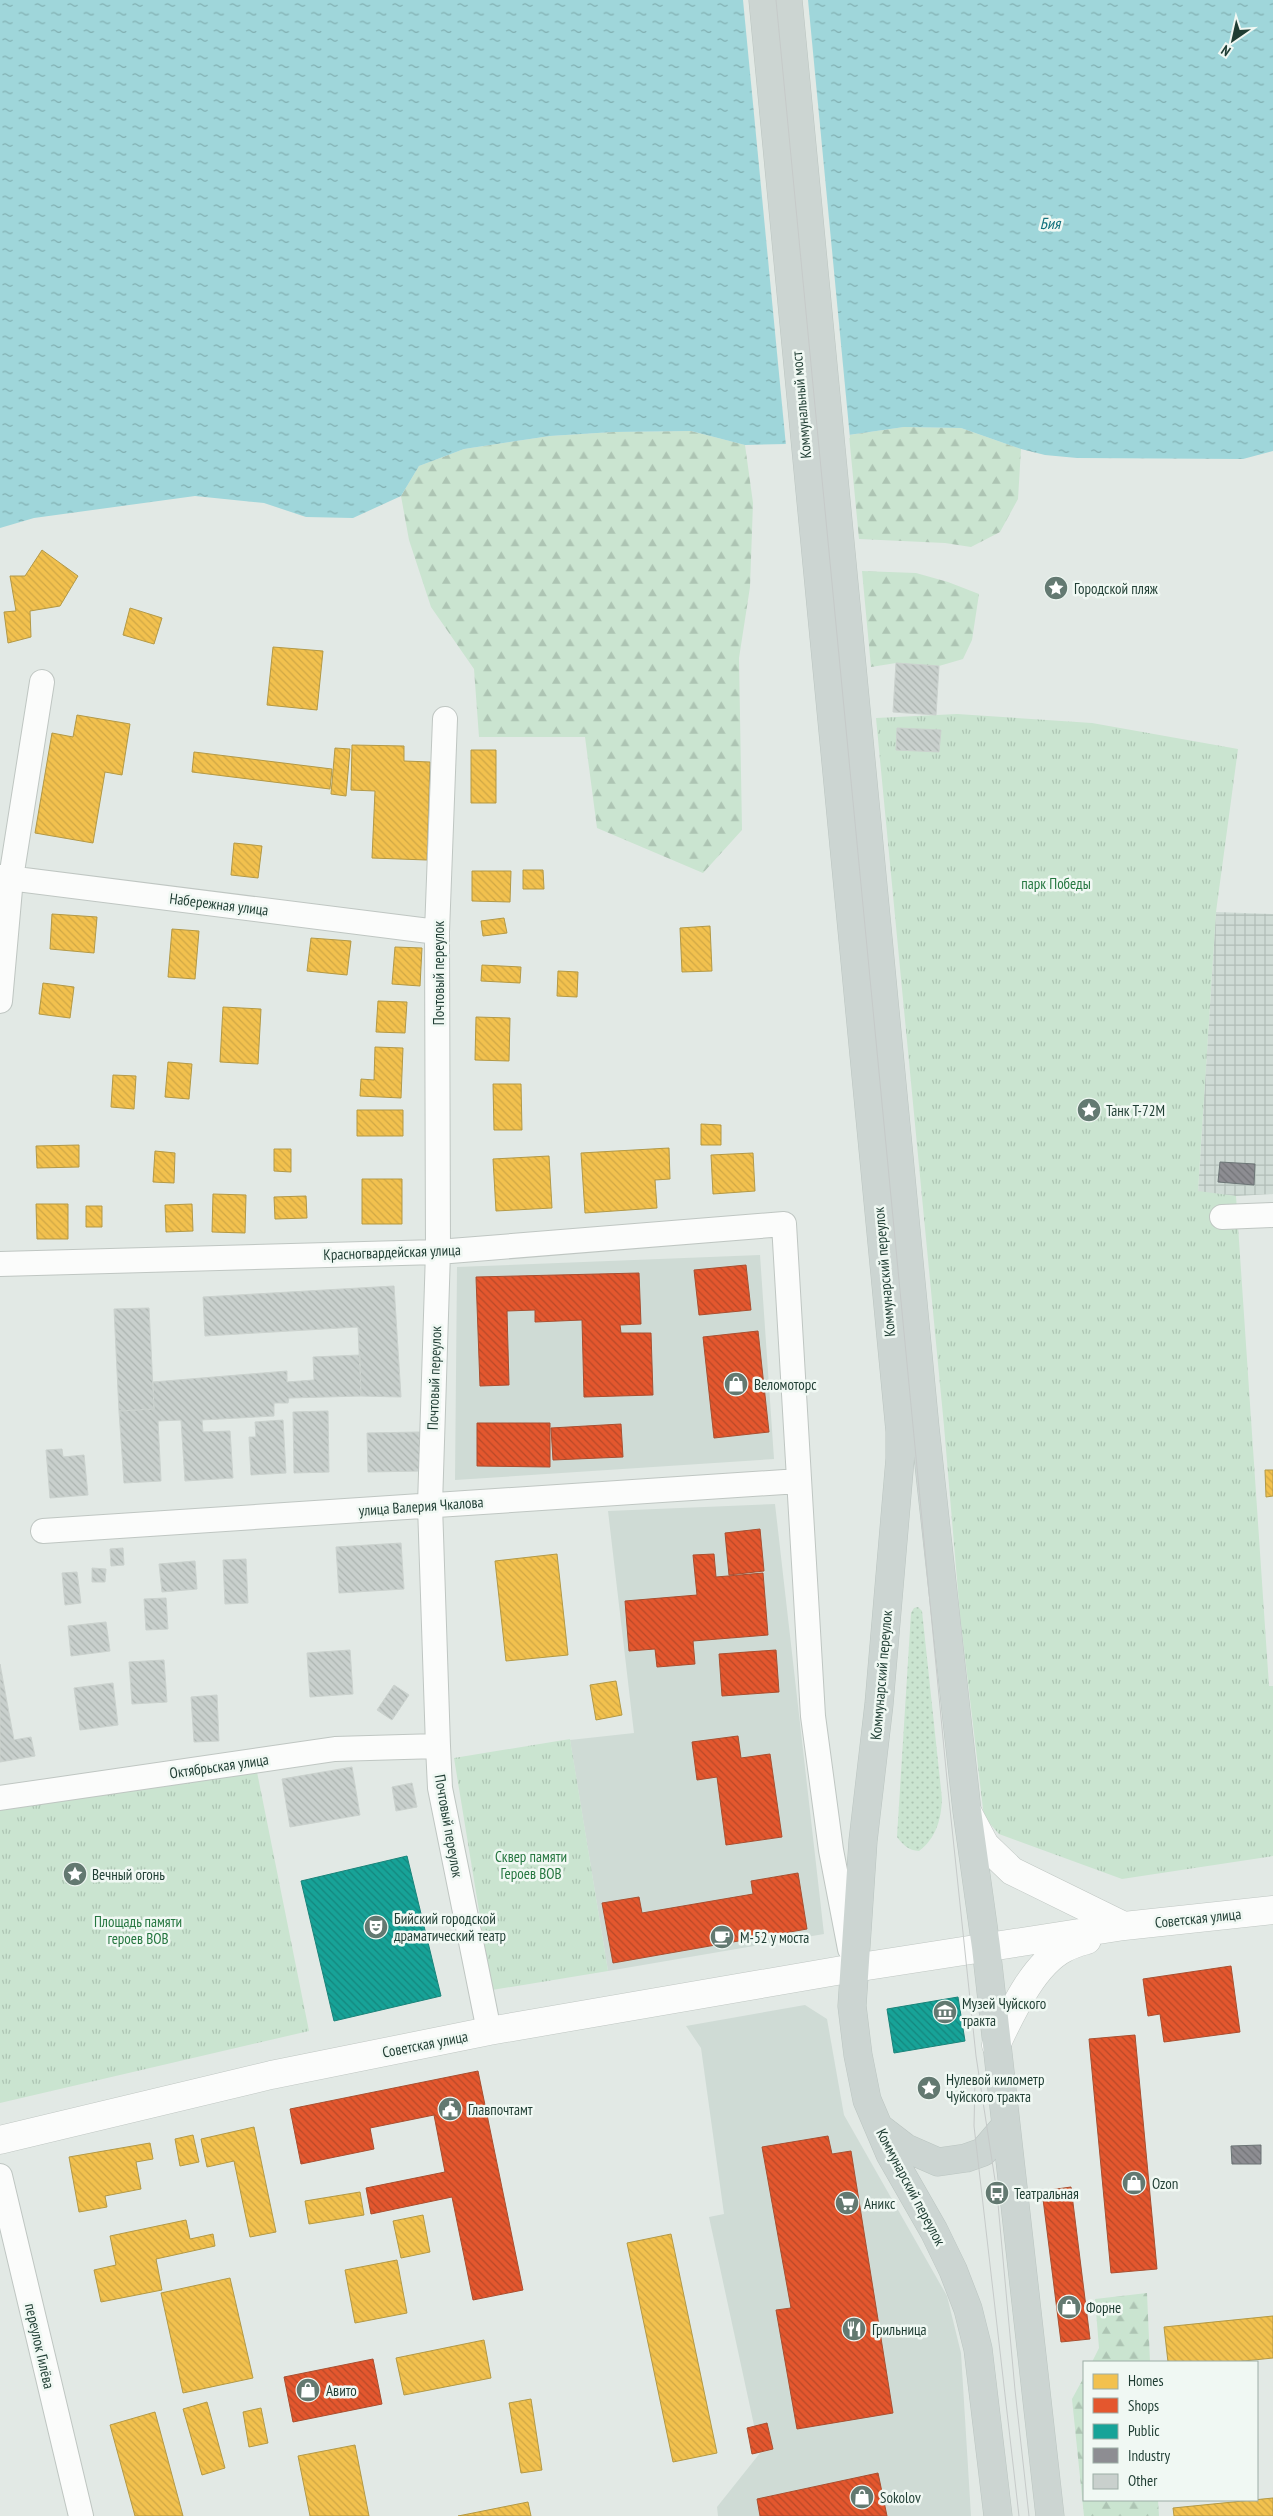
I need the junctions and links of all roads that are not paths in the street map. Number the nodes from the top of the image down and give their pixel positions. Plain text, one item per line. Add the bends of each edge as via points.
1 (763, 0) edge
2 (788, 0) edge
3 (42, 682) dead end
4 (445, 719) dead end
5 (853, 809) junction
6 (5, 877) edge
7 (437, 932) junction
8 (0, 1001) edge
9 (1273, 1215) edge
10 (1222, 1218) dead end
11 (438, 1252) junction
12 (0, 1264) edge
13 (900, 1302) junction
14 (799, 1481) junction
15 (430, 1505) junction
16 (43, 1531) dead end
17 (438, 1746) junction
18 (0, 1798) edge
19 (967, 1811) junction
20 (1273, 1910) edge
21 (1124, 1926) junction
22 (986, 1948) junction
23 (854, 1968) junction
24 (489, 2031) junction
25 (996, 2045) junction
26 (1006, 2125) junction
27 (879, 2127) junction
28 (0, 2140) edge
29 (0, 2176) edge
30 (81, 2516) edge
31 (998, 2516) edge
32 (1050, 2516) edge

1 - 5 main road, Коммунальный мост
2 - 5 main road, Коммунальный мост
3 - 6 street
4 - 7 street, Почтовый переулок
5 - 13 main road, Коммунарский переулок
6 - 7 street, Набережная улица
6 - 8 street
7 - 11 street, Почтовый переулок
9 - 10 street
11 - 12 street, Красногвардейская улица
11 - 14 street, Красногвардейская улица via 784,1224
11 - 15 street, Почтовый переулок
13 - 19 main road, Коммунарский переулок
13 - 23 main road, Коммунарский переулок via 900,1459
14 - 15 street, улица Валерия Чкалова
14 - 23 street via 814,1732
15 - 16 street, улица Валерия Чкалова
15 - 17 street, Почтовый переулок
17 - 18 street, Октябрьская улица via 335,1749
17 - 24 street, Почтовый переулок via 440,1788
19 - 21 street via 985,1845 1012,1871
19 - 22 main road, Коммунарский переулок
20 - 21 street, Советская улица
21 - 22 street, Советская улица
21 - 25 street via 1064,1948 1045,1965 1012,2012
22 - 23 street, Советская улица
22 - 25 main road, Коммунарский переулок
23 - 24 street, Советская улица
23 - 27 main road, Коммунарский переулок via 852,2006 858,2055 867,2100
24 - 28 street, Советская улица via 271,2075
25 - 26 main road, Коммунарский переулок
26 - 27 main road via 983,2152 938,2162 906,2148
26 - 32 main road, Коммунарский переулок
27 - 31 main road, Коммунарский переулок via 890,2154 942,2246 968,2309 978,2349
29 - 30 street, переулок Гилёва

